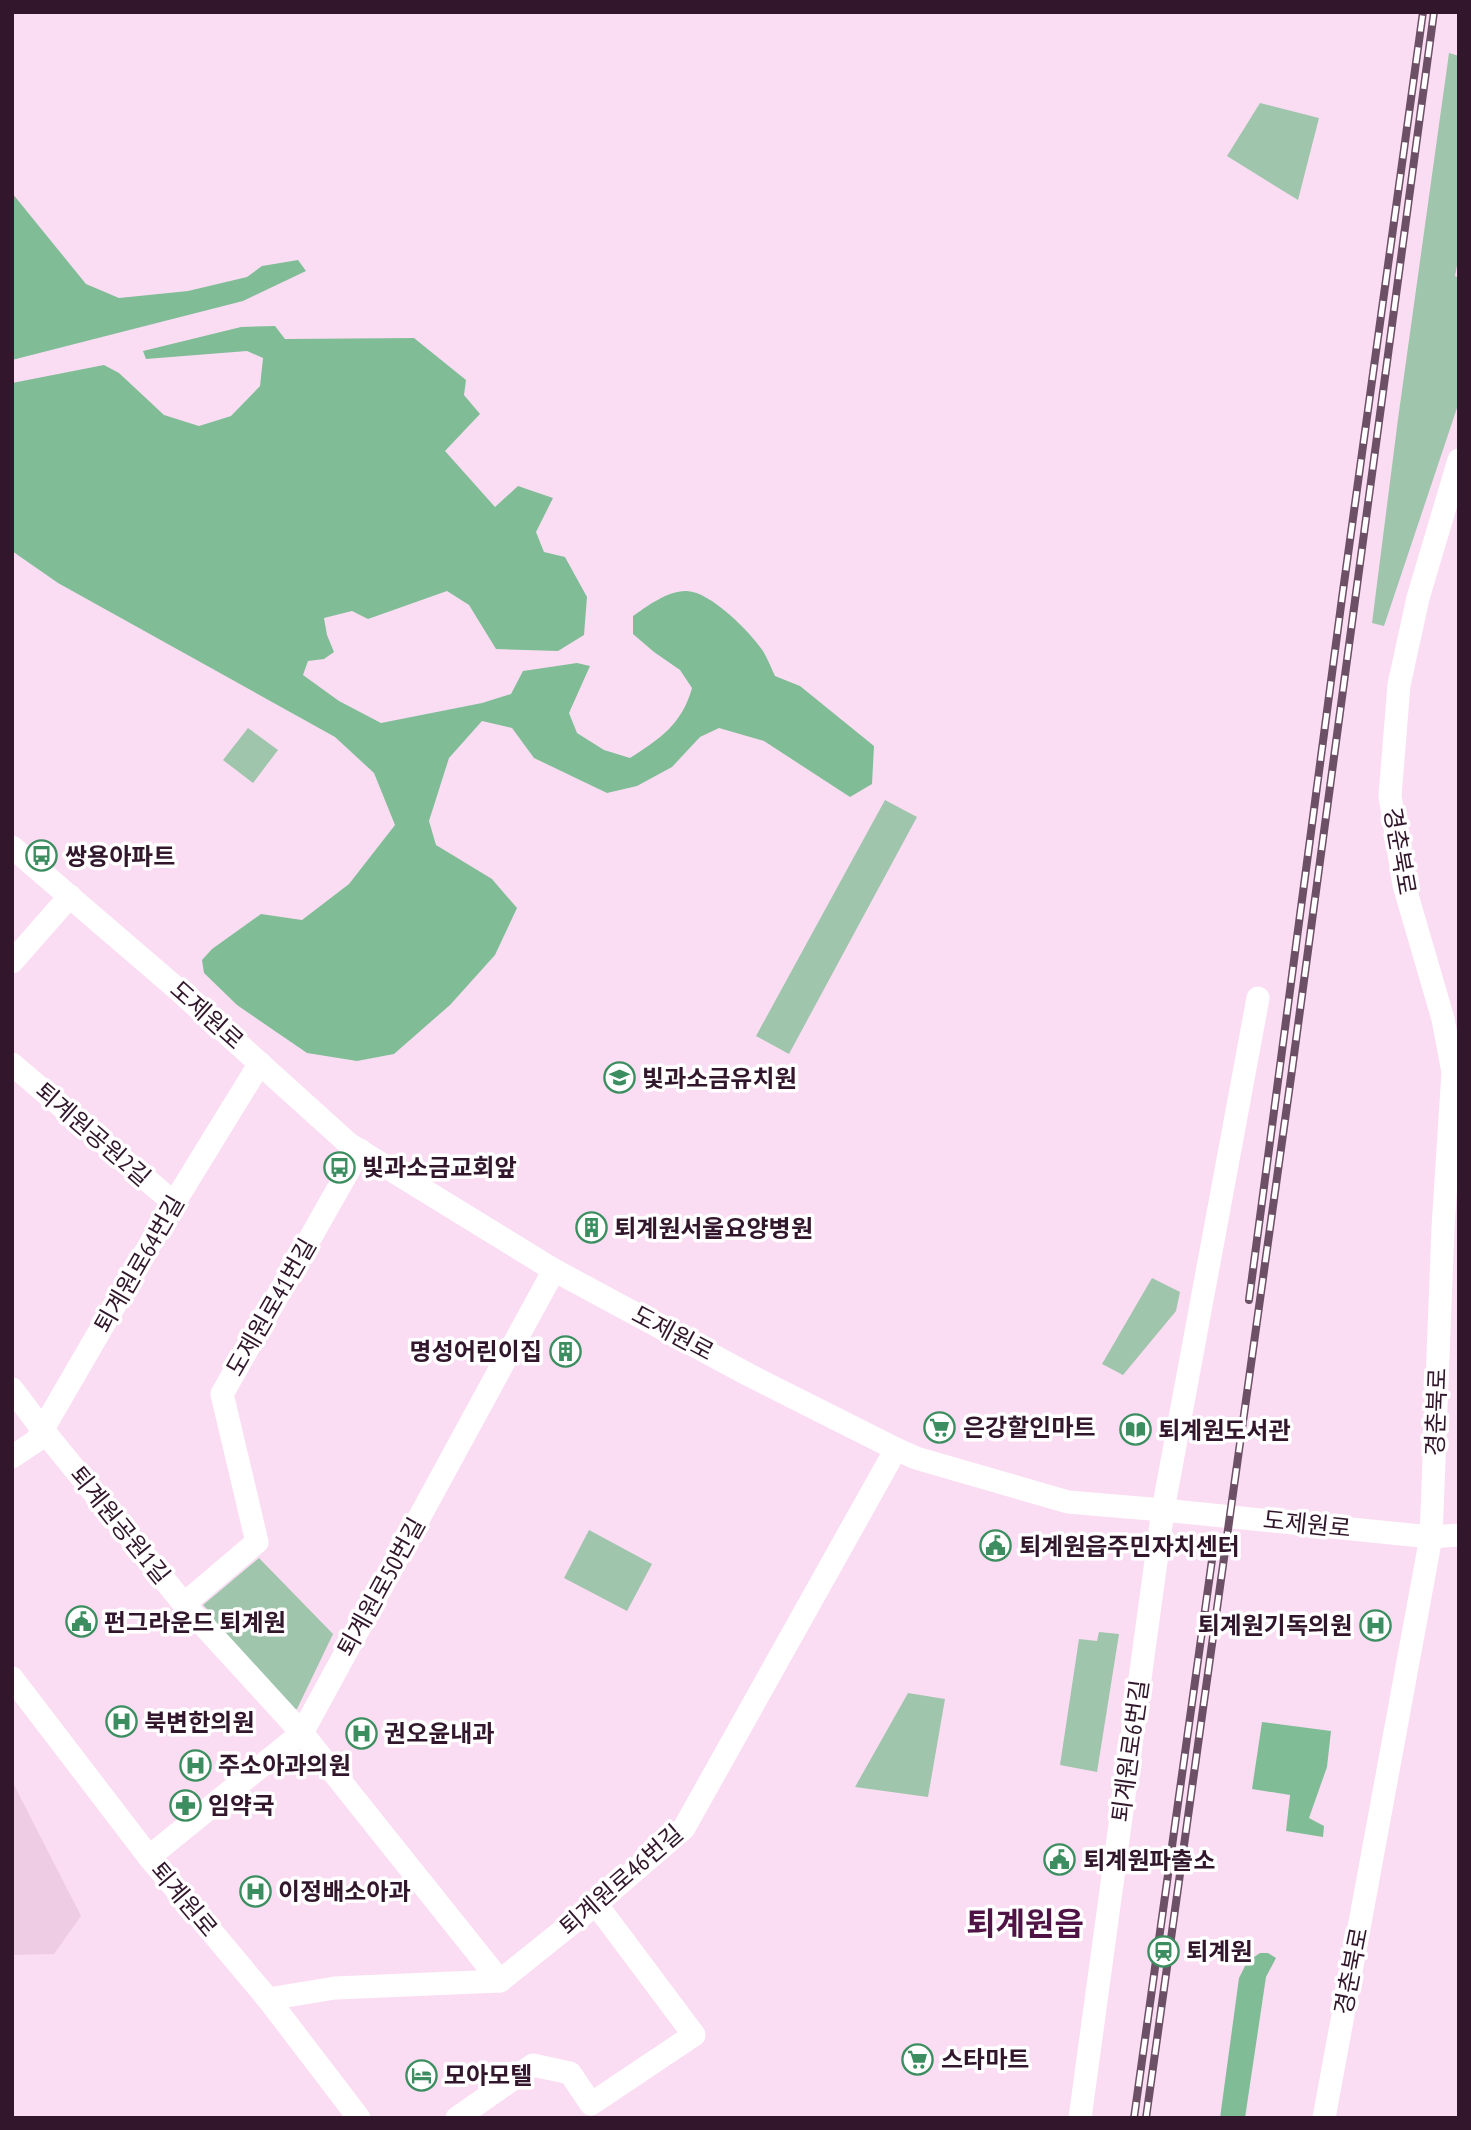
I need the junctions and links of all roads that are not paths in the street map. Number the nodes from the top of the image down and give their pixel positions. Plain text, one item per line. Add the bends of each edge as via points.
1 (1459, 460) edge
2 (12, 847) edge
3 (70, 896) junction
4 (12, 962) edge
5 (1258, 998) dead end
6 (1450, 1007) edge
7 (260, 1063) junction
8 (12, 1064) edge
9 (360, 1150) junction
10 (174, 1203) junction
11 (1450, 1258) edge
12 (554, 1270) junction
13 (12, 1388) edge
14 (43, 1430) junction
15 (896, 1449) junction
16 (12, 1457) edge
17 (1163, 1510) junction
18 (1459, 1535) edge
19 (1431, 1537) junction
20 (184, 1604) junction
21 (12, 1678) edge
22 (302, 1733) junction
23 (149, 1857) junction
24 (596, 1904) junction
25 (500, 1981) junction
26 (268, 1999) junction
27 (359, 2118) edge
28 (457, 2118) edge
29 (1080, 2118) edge
30 (1324, 2118) edge

1 - 6 street, 경춘북로 via 1418,598 1399,685 1390,796 1404,885
2 - 3 street, 도제원로
3 - 4 street
3 - 7 street, 도제원로
5 - 17 street, 퇴계원로6번길
6 - 11 street, 경춘북로
7 - 9 street, 도제원로
7 - 10 street, 퇴계원로64번길
8 - 10 street, 퇴계원공원2길
9 - 12 street, 도제원로
9 - 20 street, 도제원로41번길 via 222,1394 257,1542
10 - 14 street, 퇴계원로64번길
11 - 19 street, 경춘북로
12 - 15 street, 도제원로
12 - 22 street, 퇴계원로50번길
13 - 14 street, 퇴계원공원1길
14 - 16 street, 퇴계원로64번길 via 37,1441
14 - 20 street, 퇴계원공원1길
15 - 17 street, 도제원로 via 1068,1502
15 - 24 street, 퇴계원로46번길 via 684,1828
17 - 19 street, 도제원로
17 - 29 street, 퇴계원로6번길
18 - 19 street, 도제원로
19 - 30 street, 경춘북로
20 - 22 street, 퇴계원공원1길
21 - 23 street, 퇴계원로
22 - 23 street, 퇴계원로50번길
22 - 25 street, 퇴계원공원1길
23 - 26 street, 퇴계원로
24 - 25 street, 퇴계원로46번길
24 - 28 street via 694,2035 591,2104 570,2073 533,2065
25 - 26 street via 335,1988
26 - 27 street, 퇴계원로

